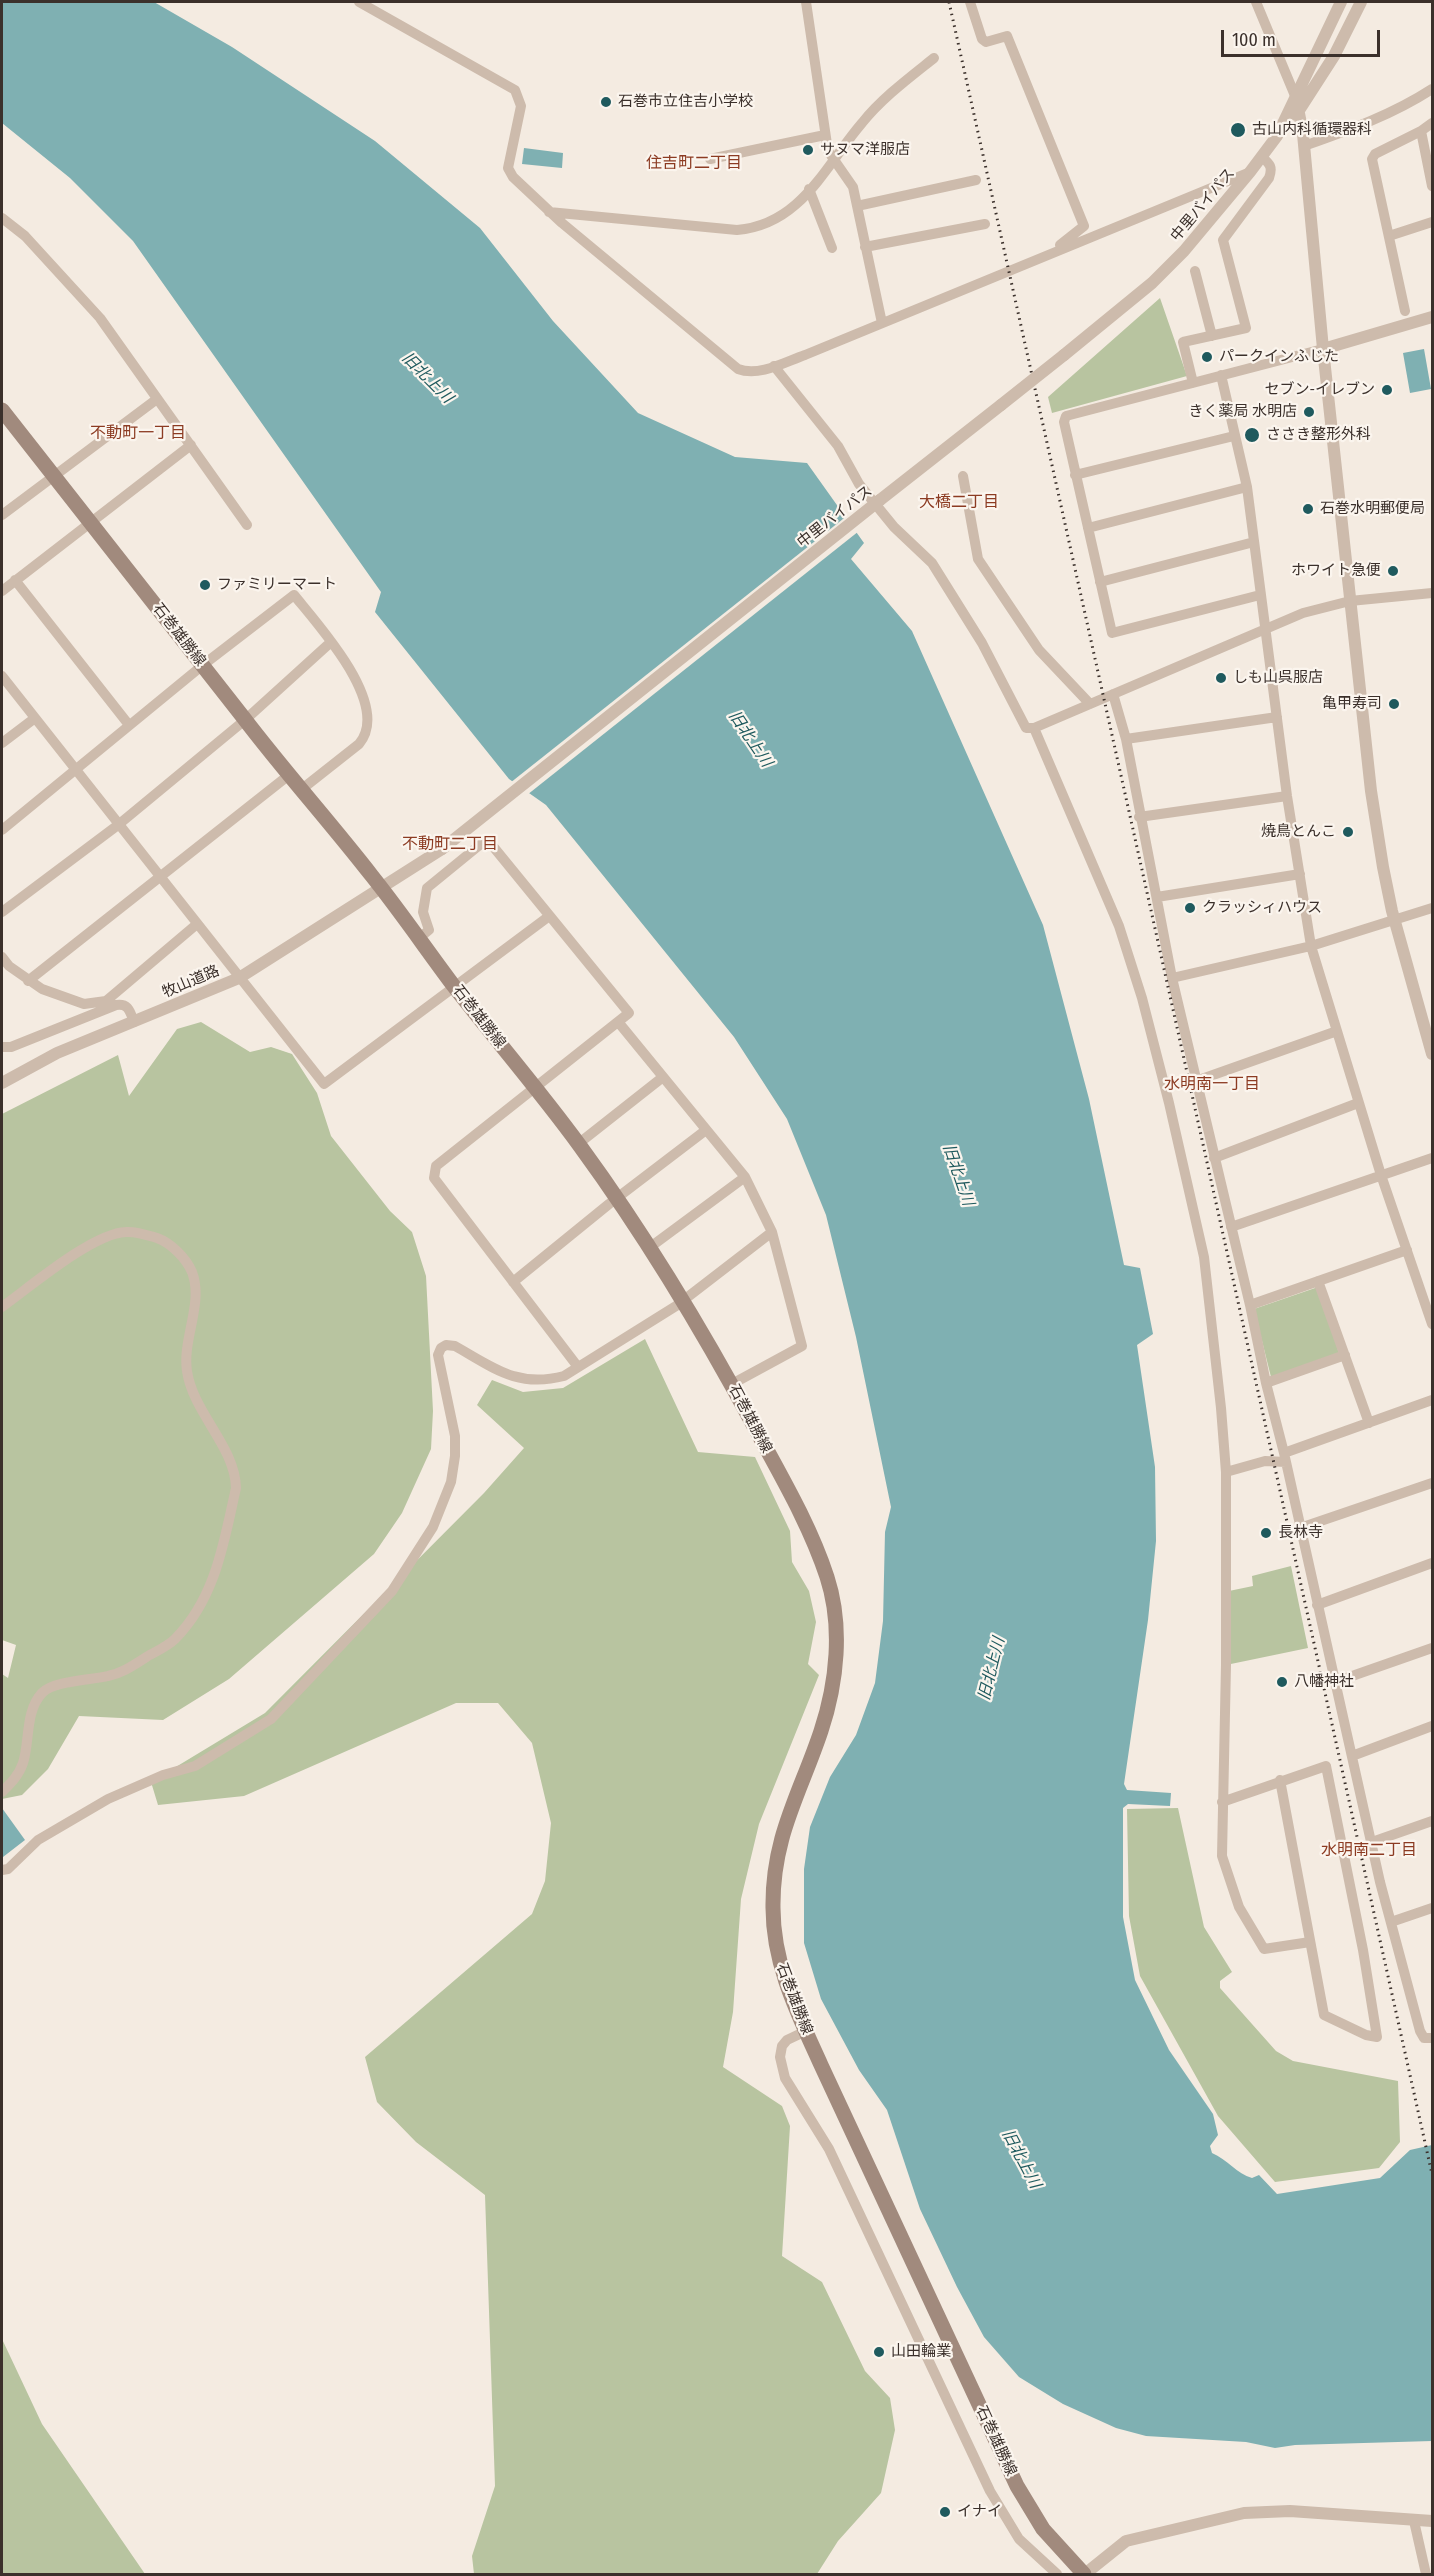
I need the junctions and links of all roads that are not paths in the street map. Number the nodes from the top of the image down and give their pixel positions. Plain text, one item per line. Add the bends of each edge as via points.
1 (359, 2) edge
2 (382, 2) edge
3 (806, 2) edge
4 (970, 2) edge
5 (1256, 2) edge
6 (1341, 2) edge
7 (1361, 2) edge
8 (377, 12) junction
9 (934, 58) dead end
10 (1432, 89) edge
11 (1296, 98) junction
12 (1299, 112) junction
13 (1432, 123) edge
14 (1421, 131) junction
15 (825, 135) junction
16 (1277, 136) junction
17 (1304, 146) junction
18 (1262, 157) junction
19 (710, 159) dead end
20 (834, 160) junction
21 (1251, 172) junction
22 (976, 180) dead end
23 (1432, 186) edge
24 (809, 189) junction
25 (544, 206) junction
26 (856, 206) junction
27 (2, 218) edge
28 (1432, 222) edge
29 (985, 224) dead end
30 (1389, 236) junction
31 (865, 247) junction
32 (832, 248) dead end
33 (1050, 252) junction
34 (1195, 271) dead end
35 (1406, 311) dead end
36 (1432, 318) edge
37 (882, 323) junction
38 (1212, 336) junction
39 (1323, 349) junction
40 (774, 366) junction
41 (1221, 375) junction
42 (1193, 382) junction
43 (157, 399) junction
44 (2, 410) edge
45 (1234, 436) junction
46 (191, 445) junction
47 (53, 475) junction
48 (1075, 475) junction
49 (963, 476) dead end
50 (1247, 487) junction
51 (2, 515) edge
52 (90, 522) junction
53 (247, 525) dead end
54 (1088, 528) junction
55 (1254, 542) junction
56 (15, 580) junction
57 (1100, 582) junction
58 (2, 591) edge
59 (1432, 593) edge
60 (1260, 595) junction
61 (1350, 601) junction
62 (1266, 627) junction
63 (331, 642) junction
64 (203, 665) junction
65 (2, 676) edge
66 (1113, 694) junction
67 (1090, 704) junction
68 (1277, 717) junction
69 (34, 718) junction
70 (245, 720) junction
71 (129, 725) junction
72 (1034, 728) junction
73 (1126, 739) junction
74 (2, 743) edge
75 (75, 769) junction
76 (289, 775) junction
77 (302, 789) junction
78 (1287, 796) junction
79 (1139, 817) junction
80 (118, 825) junction
81 (2, 830) edge
82 (1300, 874) junction
83 (160, 876) junction
84 (381, 887) junction
85 (1157, 897) junction
86 (1432, 908) edge
87 (2, 912) edge
88 (548, 916) junction
89 (1395, 920) junction
90 (197, 924) junction
91 (418, 939) junction
92 (1311, 946) junction
93 (2, 957) edge
94 (239, 978) junction
95 (1172, 978) junction
96 (28, 981) junction
97 (455, 987) junction
98 (134, 1022) junction
99 (619, 1023) junction
100 (1337, 1031) junction
101 (2, 1047) edge
102 (1432, 1054) edge
103 (663, 1077) junction
104 (1196, 1081) junction
105 (2, 1083) edge
106 (534, 1088) junction
107 (1358, 1103) junction
108 (706, 1130) junction
109 (578, 1144) junction
110 (1214, 1158) junction
111 (1432, 1158) edge
112 (1381, 1175) junction
113 (745, 1177) junction
114 (617, 1198) junction
115 (1231, 1227) junction
116 (772, 1232) junction
117 (649, 1248) junction
118 (1407, 1250) junction
119 (1318, 1281) junction
120 (513, 1282) junction
121 (682, 1300) junction
122 (1250, 1305) junction
123 (2, 1306) edge
124 (1432, 1324) edge
125 (1345, 1355) junction
126 (578, 1367) junction
127 (1266, 1383) junction
128 (732, 1384) junction
129 (1432, 1400) edge
130 (1369, 1423) junction
131 (1285, 1457) junction
132 (1226, 1472) junction
133 (1432, 1483) edge
134 (1300, 1528) junction
135 (1432, 1563) edge
136 (1317, 1605) junction
137 (1432, 1648) edge
138 (1335, 1682) junction
139 (1432, 1726) edge
140 (1352, 1756) junction
141 (1280, 1780) junction
142 (2, 1792) edge
143 (1222, 1802) junction
144 (1432, 1821) edge
145 (1372, 1842) junction
146 (2, 1870) edge
147 (1432, 1908) edge
148 (1391, 1922) junction
149 (1310, 1942) junction
150 (806, 2031) junction
151 (1432, 2038) edge
152 (1414, 2521) junction
153 (1432, 2521) edge
154 (1057, 2574) edge
155 (1084, 2574) edge
156 (1426, 2574) edge

1 - 8 street
2 - 8 street
3 - 15 street
4 - 33 street via 982,39 986,42 1007,36 1084,226
5 - 11 street
6 - 11 street, 中里バイパス
7 - 12 street, 中里バイパス
8 - 25 street via 515,90 521,106 508,168
9 - 20 street via 862,121
10 - 17 street via 1369,123
11 - 12 street
11 - 16 street, 中里バイパス
12 - 16 street, 中里バイパス
12 - 17 street
13 - 14 street
14 - 23 street
14 - 30 street via 1373,156
15 - 19 street
15 - 20 street
16 - 18 street, 中里バイパス
17 - 39 street
18 - 21 street, 中里バイパス
18 - 38 street via 1270,164 1269,178 1223,240 1246,328
20 - 24 street
20 - 26 street via 853,187
21 - 33 street
21 - 84 street, 中里バイパス, bridge via 1152,283 442,849
22 - 26 street
24 - 25 street via 785,214 761,227 737,230
24 - 32 street
25 - 40 street via 738,369 746,372
26 - 31 street
27 - 43 street via 25,236 100,318
28 - 30 street
29 - 31 street
30 - 35 street
31 - 37 street
33 - 37 street
34 - 38 street
36 - 39 street
37 - 40 street
38 - 42 street via 1183,342
39 - 41 street
39 - 61 street
40 - 72 street via 838,446 859,484 894,527 932,563 982,643 1026,728
41 - 42 street
41 - 45 street
42 - 48 street via 1066,416
43 - 46 street
43 - 47 street
44 - 47 main road, 石巻雄勝線
45 - 48 street
45 - 50 street
46 - 52 street
46 - 53 street
47 - 51 street
47 - 52 main road, 石巻雄勝線
48 - 54 street
49 - 67 street via 978,559 1039,650
50 - 54 street
50 - 55 street
52 - 56 street
52 - 64 main road, 石巻雄勝線
54 - 57 street
55 - 57 street
55 - 60 street
56 - 58 street
56 - 71 street
57 - 60 street via 1112,633
59 - 61 street
60 - 62 street
61 - 62 street
61 - 89 street via 1371,791
62 - 66 street
62 - 68 street
63 - 64 street via 294,595
63 - 70 street
63 - 77 street via 352,671 369,725 359,744
64 - 70 main road, 石巻雄勝線
64 - 71 street
65 - 69 street
66 - 67 street
66 - 73 street
67 - 72 street
68 - 73 street
68 - 78 street
69 - 74 street
69 - 75 street
70 - 76 main road, 石巻雄勝線
70 - 80 street
71 - 75 street
72 - 132 street via 1119,926 1142,998 1204,1257
73 - 79 street
75 - 80 street
75 - 81 street
76 - 77 main road, 石巻雄勝線
76 - 83 street
77 - 84 main road, 石巻雄勝線
78 - 79 street
78 - 82 street
79 - 85 street
80 - 83 street
80 - 87 street
82 - 85 street
82 - 92 street
83 - 90 street
83 - 96 street
84 - 91 main road, 石巻雄勝線
84 - 94 street, 牧山道路
85 - 95 street
86 - 89 street
88 - 91 street via 487,839 427,888 423,912 429,930
88 - 97 street
88 - 99 street via 629,1013
89 - 92 street
89 - 102 street
90 - 94 street
90 - 96 street via 106,1001 84,1004
91 - 97 main road, 石巻雄勝線
92 - 95 street
92 - 100 street
93 - 96 street
94 - 97 street via 324,1084
94 - 98 street, 牧山道路
95 - 104 street
97 - 106 main road, 石巻雄勝線
98 - 101 street via 128,1007 116,1005 11,1047
98 - 105 street, 牧山道路 via 57,1053
99 - 103 street
99 - 106 street
100 - 104 street
100 - 107 street
103 - 108 street
103 - 109 street
104 - 110 street
106 - 109 main road, 石巻雄勝線
106 - 120 street via 434,1171 434,1178
107 - 110 street
107 - 112 street
108 - 113 street
108 - 114 street
109 - 114 main road, 石巻雄勝線
110 - 115 street
111 - 112 street
112 - 115 street
112 - 118 street
113 - 116 street
113 - 117 street
114 - 117 main road, 石巻雄勝線
114 - 120 street
115 - 122 street
116 - 121 street
116 - 128 street via 802,1346
117 - 121 main road, 石巻雄勝線
118 - 119 street
118 - 124 street
119 - 122 street
119 - 125 street
120 - 126 street
121 - 126 street
121 - 128 main road, 石巻雄勝線
122 - 127 street
123 - 142 street via 96,1240 124,1232 165,1240 192,1272 195,1295 186,1342 187,1371 200,1407 236,1474 236,1488 216,1573 187,1625 174,1641 121,1673 54,1686 42,1692 30,1719 23,1763 15,1780
125 - 127 street
125 - 130 street
126 - 146 street via 544,1381 521,1380 455,1346 441,1348 438,1355 454,1436 451,1482 433,1527 392,1591 271,1719 195,1766 108,1799 38,1840 8,1869
127 - 131 street
128 - 150 main road, 石巻雄勝線 via 807,1530 835,1607 836,1654 831,1694 821,1733 784,1825 772,1904 779,1964
129 - 130 street
130 - 131 street
131 - 132 street
131 - 134 street
132 - 143 street
133 - 134 street
134 - 136 street
135 - 136 street
136 - 138 street
137 - 138 street
138 - 140 street
139 - 140 street
140 - 145 street
141 - 143 street
141 - 149 street
141 - 149 street via 1326,1766 1377,2037 1324,2015
143 - 149 street via 1222,1856 1239,1907 1264,1949
144 - 145 street
145 - 148 street
147 - 148 street
148 - 151 street via 1420,2031 1424,2038
150 - 154 street via 782,2046 780,2057 785,2078 835,2161 990,2491 1019,2539
150 - 155 main road, 石巻雄勝線 via 1024,2501 1042,2529
152 - 153 street
152 - 155 street via 1333,2513 1244,2513 1126,2541
152 - 156 street

